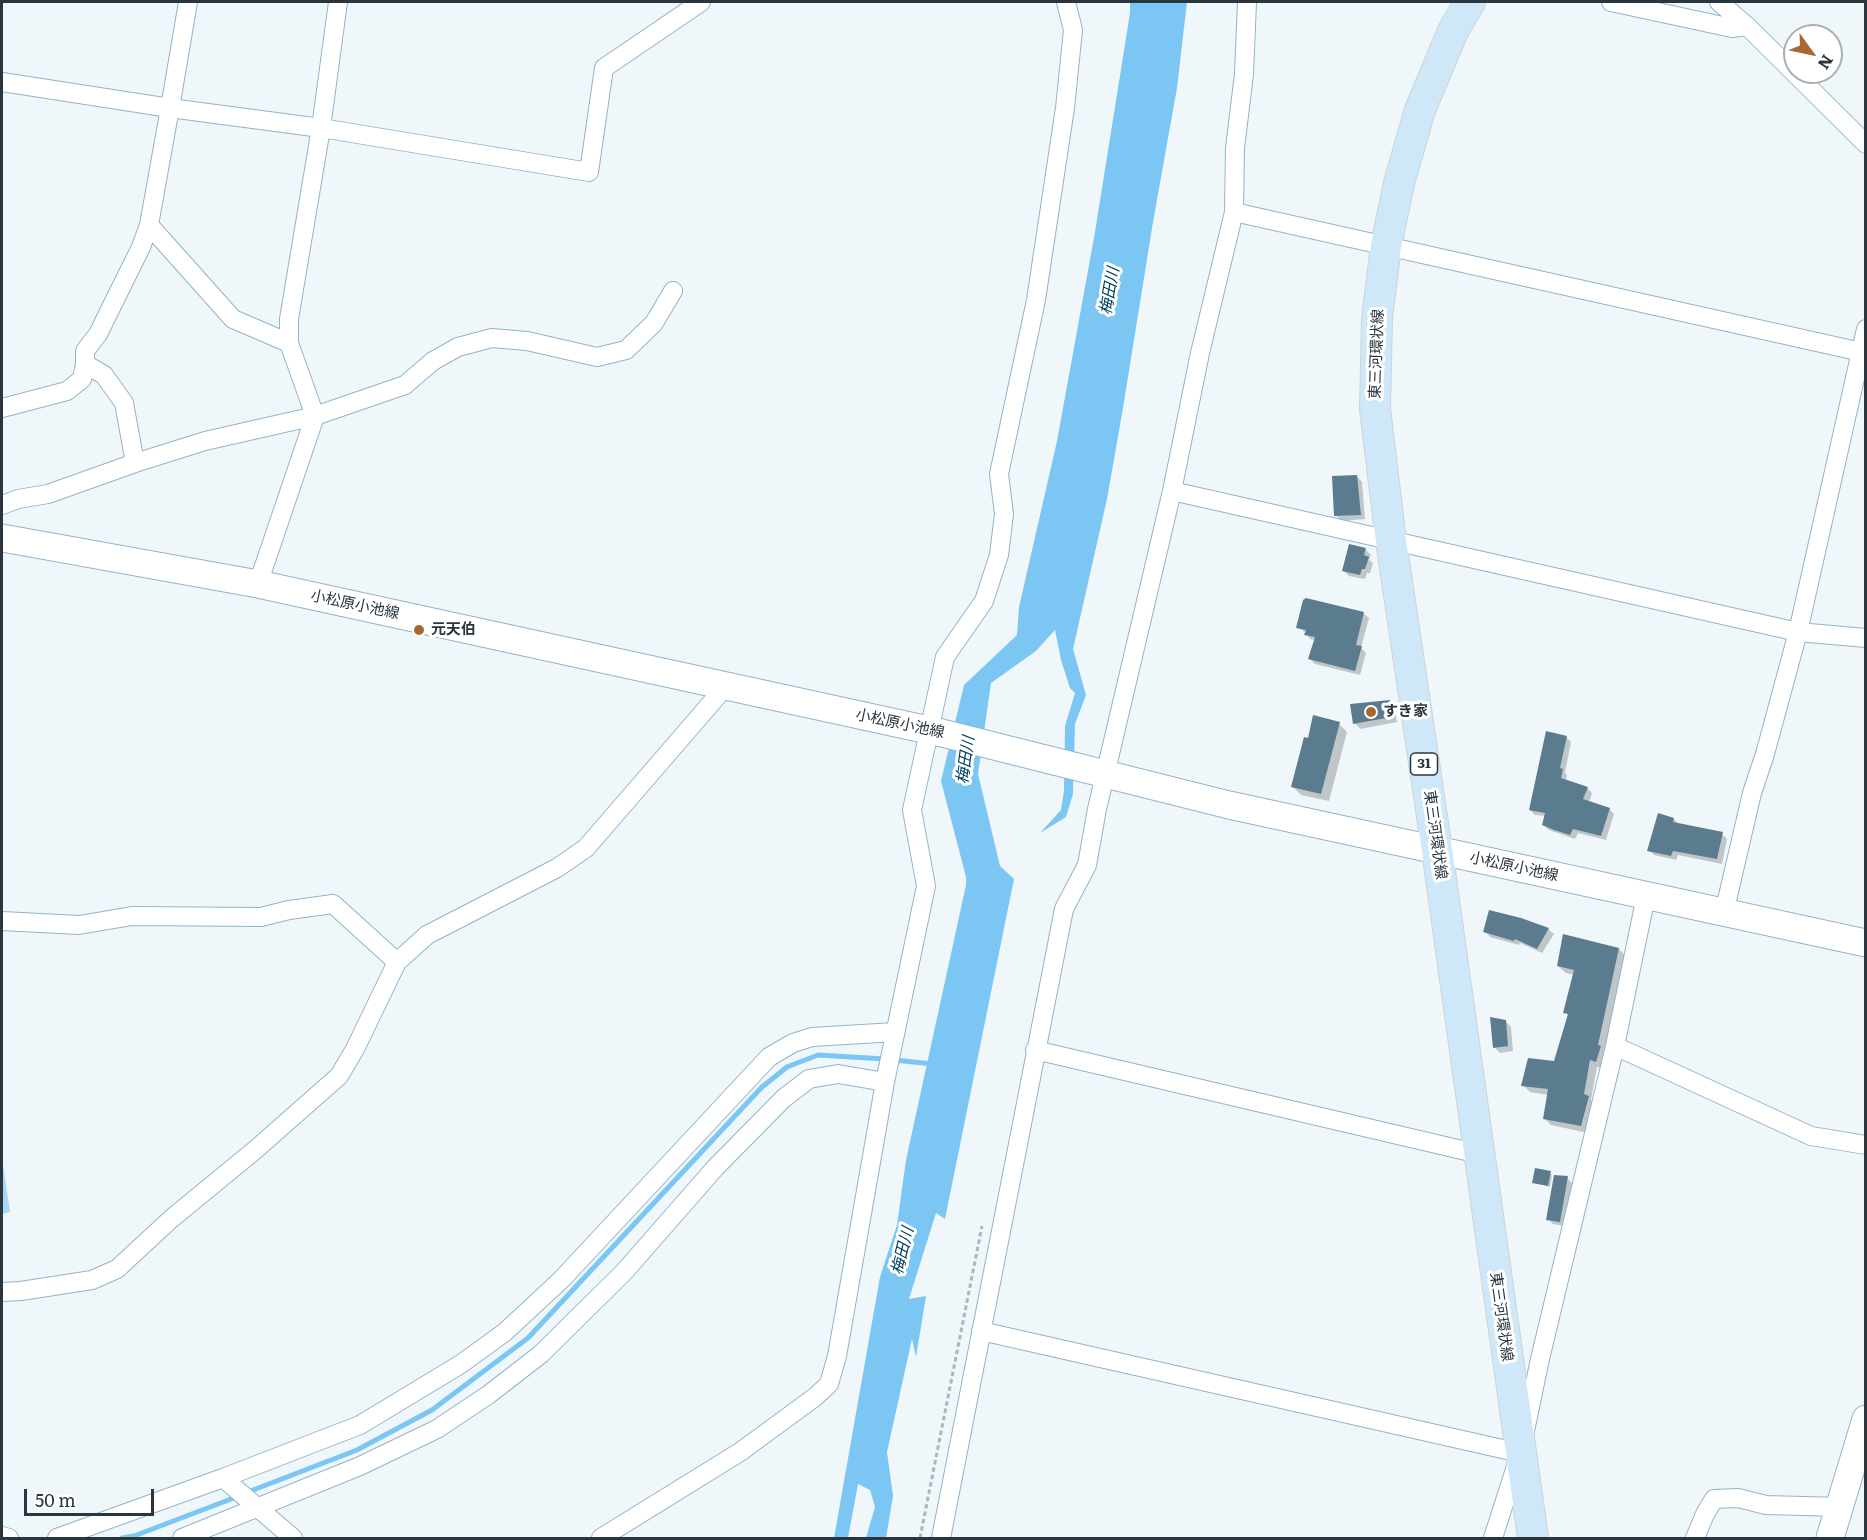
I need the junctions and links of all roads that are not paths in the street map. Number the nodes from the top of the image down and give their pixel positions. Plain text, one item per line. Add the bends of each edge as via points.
1 (188, 2) edge
2 (338, 2) edge
3 (701, 2) edge
4 (1066, 2) edge
5 (1247, 2) edge
6 (1470, 2) edge
7 (1611, 2) edge
8 (1719, 2) edge
9 (1747, 26) junction
10 (2, 82) edge
11 (170, 108) junction
12 (321, 128) junction
13 (1866, 144) edge
14 (1234, 212) junction
15 (149, 225) junction
16 (1386, 246) junction
17 (674, 291) dead end
18 (1866, 329) edge
19 (289, 343) junction
20 (1863, 352) edge
21 (85, 364) junction
22 (2, 408) edge
23 (315, 416) junction
24 (135, 463) junction
25 (1172, 492) junction
26 (2, 505) edge
27 (2, 538) edge
28 (1391, 540) junction
29 (258, 584) junction
30 (1798, 632) junction
31 (1866, 638) edge
32 (726, 686) junction
33 (935, 732) junction
34 (1099, 772) junction
35 (1437, 850) junction
36 (1646, 896) junction
37 (1724, 913) junction
38 (2, 921) edge
39 (1866, 943) edge
40 (397, 962) junction
41 (895, 1032) junction
42 (1615, 1046) junction
43 (1035, 1050) junction
44 (888, 1068) junction
45 (1866, 1145) edge
46 (1479, 1154) junction
47 (2, 1292) edge
48 (981, 1331) junction
49 (1866, 1419) edge
50 (1520, 1453) junction
51 (223, 1478) junction
52 (1840, 1507) junction
53 (256, 1508) junction
54 (2, 1536) edge
55 (9, 1539) edge
56 (57, 1539) edge
57 (182, 1539) edge
58 (292, 1539) edge
59 (601, 1539) edge
60 (940, 1539) edge
61 (1493, 1539) edge
62 (1533, 1539) edge
63 (1695, 1539) edge
64 (1830, 1539) edge

1 - 11 street
2 - 12 street
3 - 12 street via 604,68 589,172
4 - 33 street via 1073,30 1065,108 1035,300 999,474 1004,514 999,555 984,601 945,657
5 - 14 street via 1235,147
6 - 16 main road, 東三河環状線 / 31 via 1420,110
7 - 9 street via 1732,28
8 - 9 street
9 - 13 street
10 - 11 street
11 - 12 street
11 - 15 street
12 - 19 street via 289,319
14 - 16 street
14 - 25 street
15 - 19 street via 233,319
15 - 21 street via 98,334 85,351
16 - 20 street
16 - 28 main road, 東三河環状線 / 31 via 1377,318 1375,409
17 - 23 street via 654,323 626,350 597,357 527,341 492,338 458,347 433,361 405,385
18 - 20 street
19 - 23 street
20 - 30 street
21 - 22 street via 82,379 67,391
21 - 24 street via 104,375 124,403
23 - 24 street via 205,441
23 - 29 street
24 - 26 street via 48,494
25 - 28 street
25 - 34 street
27 - 29 main road, 小松原小池線
28 - 30 street
28 - 35 main road, 東三河環状線 / 31
29 - 32 main road, 小松原小池線
30 - 31 street
30 - 37 street via 1752,793
32 - 33 main road, 小松原小池線
32 - 40 street via 585,848 557,868 427,934
33 - 34 main road, 小松原小池線
33 - 41 street via 912,810 926,886
34 - 35 main road, 小松原小池線
34 - 43 street via 1087,865 1064,909
35 - 36 main road, 小松原小池線
35 - 46 main road, 東三河環状線 / 31
36 - 37 main road, 小松原小池線
36 - 42 street
37 - 39 main road, 小松原小池線
38 - 40 street via 79,925 132,916 261,917 333,904
40 - 47 street via 339,1076 117,1269 92,1280
41 - 44 street
41 - 51 street via 812,1037 793,1042 770,1057 561,1280 505,1332 461,1364 360,1425
42 - 45 street via 1810,1136
42 - 50 street
43 - 46 street
43 - 48 street
44 - 53 street via 809,1079 784,1098 715,1168 624,1272 541,1354 488,1395 437,1429 360,1466
44 - 59 street via 829,1384 740,1452
46 - 50 main road, 東三河環状線 / 31
48 - 50 street
48 - 60 street
49 - 52 main road
50 - 61 street
50 - 62 main road, 東三河環状線 / 31
51 - 53 street
51 - 56 street
52 - 63 street via 1714,1499
52 - 64 main road
53 - 57 street
53 - 58 street
54 - 55 street

